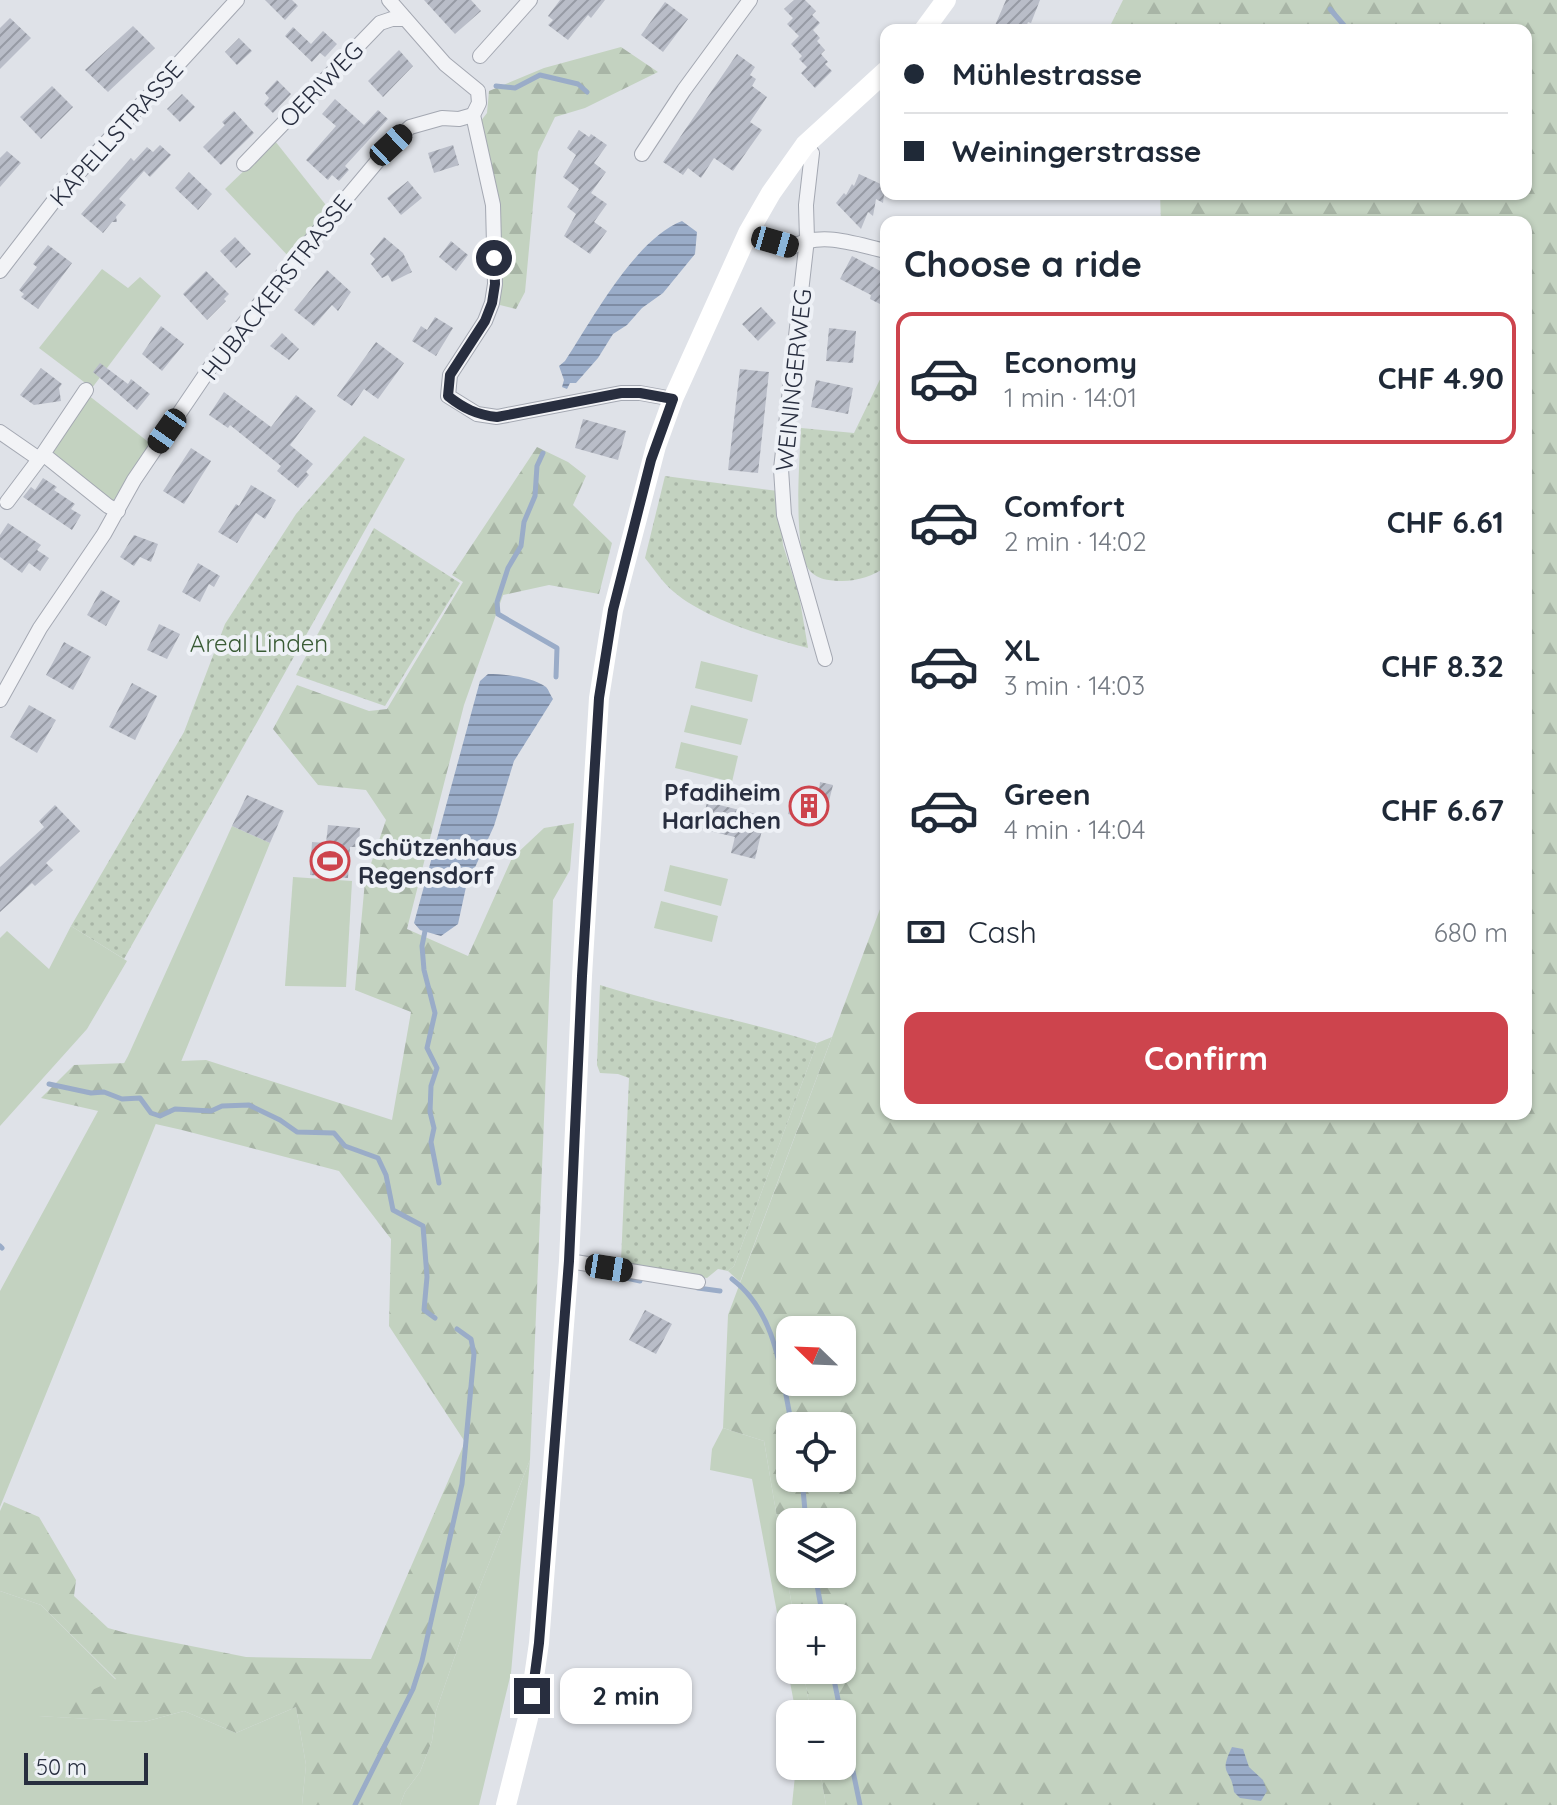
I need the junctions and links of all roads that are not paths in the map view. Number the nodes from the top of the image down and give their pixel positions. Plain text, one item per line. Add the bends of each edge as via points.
1 (237, 0) edge
2 (389, 0) edge
3 (530, 0) edge
4 (750, 0) edge
5 (946, 0) edge
6 (405, 19) junction
7 (928, 24) edge
8 (480, 56) dead end
9 (880, 76) edge
10 (473, 115) junction
11 (805, 145) junction
12 (642, 154) dead end
13 (244, 164) dead end
14 (748, 233) junction
15 (807, 239) junction
16 (880, 250) edge
17 (0, 271) edge
18 (86, 390) dead end
19 (673, 399) junction
20 (0, 432) edge
21 (41, 456) junction
22 (7, 502) dead end
23 (118, 511) junction
24 (825, 659) dead end
25 (0, 700) edge
26 (569, 1261) junction
27 (698, 1282) dead end
28 (506, 1805) edge

1 - 17 street, KAPELLSTRASSE via 60,193
2 - 6 street
3 - 8 street
4 - 12 street
5 - 7 street
6 - 10 street via 478,91
6 - 13 street, OERIWEG via 380,23
9 - 11 street
10 - 19 street via 493,205 495,284 485,321 450,375 448,396 477,414 497,417 621,393
10 - 23 street, HUBACKERSTRASSE via 410,127 391,145 216,359
11 - 14 street
11 - 15 street, WEININGERWEG via 812,153
14 - 15 street via 792,247
14 - 19 street
15 - 16 street via 821,237
15 - 24 street, WEININGERWEG via 781,469 784,515
18 - 21 street
19 - 26 street via 647,475 602,665
20 - 21 street
21 - 22 street
21 - 23 street
23 - 25 street, HUBACKERSTRASSE via 40,628
26 - 27 street
26 - 28 street via 536,1675

